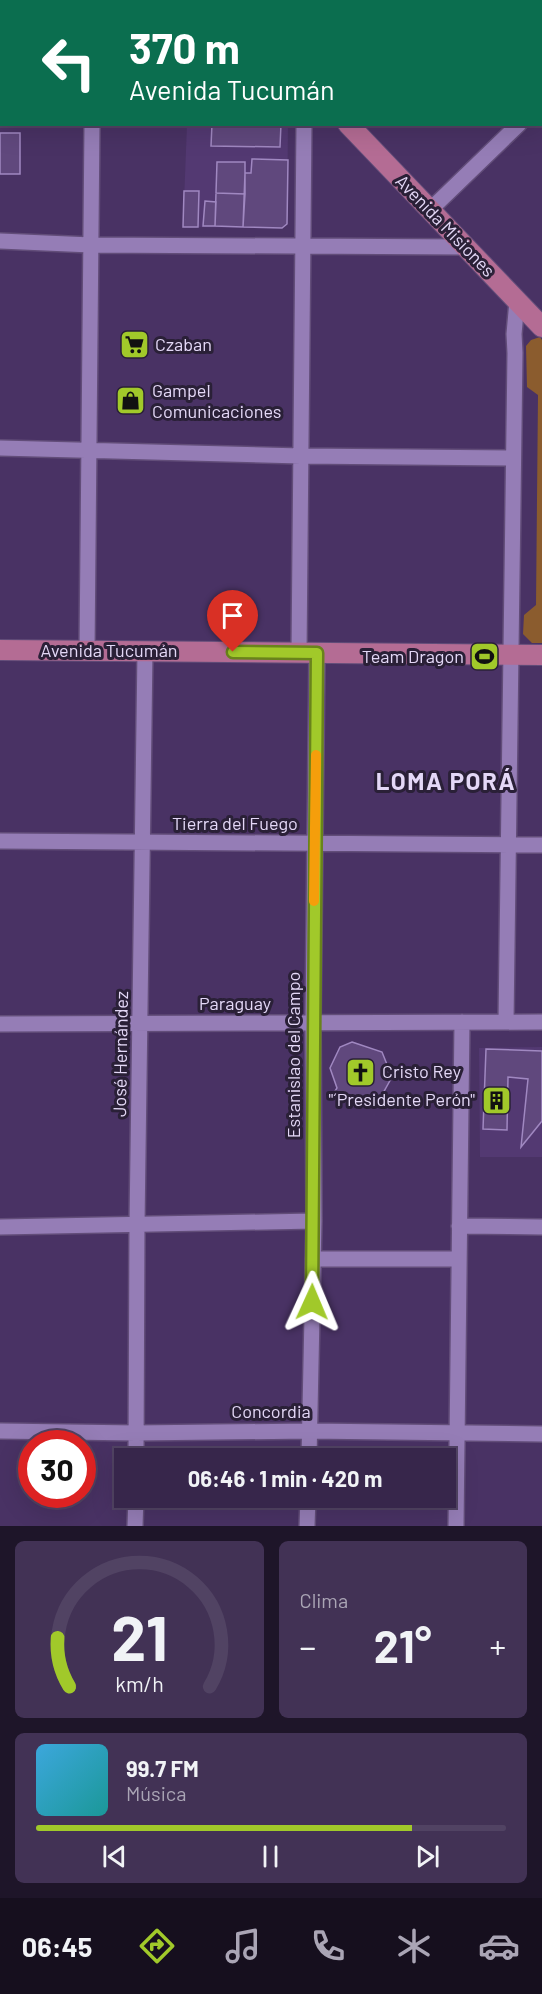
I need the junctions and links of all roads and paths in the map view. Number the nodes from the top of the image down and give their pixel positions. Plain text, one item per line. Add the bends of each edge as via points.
1 (92, 126) edge
2 (304, 126) edge
3 (350, 126) edge
4 (517, 126) edge
5 (430, 210) junction
6 (0, 241) edge
7 (91, 245) junction
8 (303, 247) junction
9 (465, 247) junction
10 (517, 301) junction
11 (542, 327) edge
12 (0, 448) edge
13 (90, 449) junction
14 (301, 456) junction
15 (513, 458) junction
16 (0, 650) edge
17 (87, 651) junction
18 (145, 651) junction
19 (308, 653) junction
20 (510, 654) junction
21 (542, 654) edge
22 (0, 841) edge
23 (143, 842) junction
24 (315, 844) junction
25 (508, 845) junction
26 (542, 845) edge
27 (462, 1022) junction
28 (506, 1022) junction
29 (542, 1022) edge
30 (313, 1023) junction
31 (0, 1024) edge
32 (141, 1024) junction
33 (314, 1221) junction
34 (137, 1224) junction
35 (459, 1226) junction
36 (0, 1227) edge
37 (542, 1227) edge
38 (313, 1259) junction
39 (459, 1259) junction
40 (0, 1431) edge
41 (309, 1431) junction
42 (136, 1433) junction
43 (457, 1433) junction
44 (542, 1434) edge
45 (136, 1448) edge
46 (309, 1448) edge
47 (136, 1508) edge
48 (308, 1508) edge
49 (135, 1526) edge
50 (307, 1526) edge
51 (456, 1526) edge

1 - 7 street
2 - 8 street, Estanislao del Campo
3 - 5 main road, Avenida Misiones
4 - 5 street
5 - 9 main road, Avenida Misiones
6 - 7 street
7 - 8 street
7 - 13 street
8 - 9 street
8 - 14 street, Estanislao del Campo
9 - 10 main road, Avenida Misiones
10 - 11 main road, Avenida Misiones
10 - 15 street
12 - 13 street
13 - 14 street
13 - 17 street
14 - 15 street
14 - 19 street, Estanislao del Campo
15 - 20 street
16 - 17 main road, Avenida Tucumán
17 - 18 main road, Avenida Tucumán
18 - 19 main road, Avenida Tucumán
18 - 23 street, José Hernández
19 - 20 main road, Avenida Tucumán
19 - 24 street, Estanislao del Campo
20 - 21 main road, Avenida Tucumán
20 - 25 street
22 - 23 street, Tierra del Fuego
23 - 24 street, Tierra del Fuego
23 - 32 street, José Hernández
24 - 25 street, Tierra del Fuego
24 - 30 street, Estanislao del Campo
25 - 26 street, Tierra del Fuego
25 - 28 street
27 - 28 street, Paraguay
27 - 30 street, Paraguay
27 - 35 street
28 - 29 street, Paraguay
30 - 32 street, Paraguay
30 - 33 street, Estanislao del Campo
31 - 32 street, Paraguay
32 - 34 street, José Hernández
33 - 34 street
33 - 38 street, Estanislao del Campo
34 - 36 street
34 - 42 street, José Hernández
35 - 37 street
35 - 39 street
38 - 39 street
38 - 41 street, Estanislao del Campo
39 - 43 street
40 - 42 street, Concordia
41 - 42 street, Concordia
41 - 43 street, Concordia
41 - 46 street, Estanislao del Campo
42 - 45 street, José Hernández
43 - 44 street, Concordia
43 - 51 street
47 - 49 street
48 - 50 street

